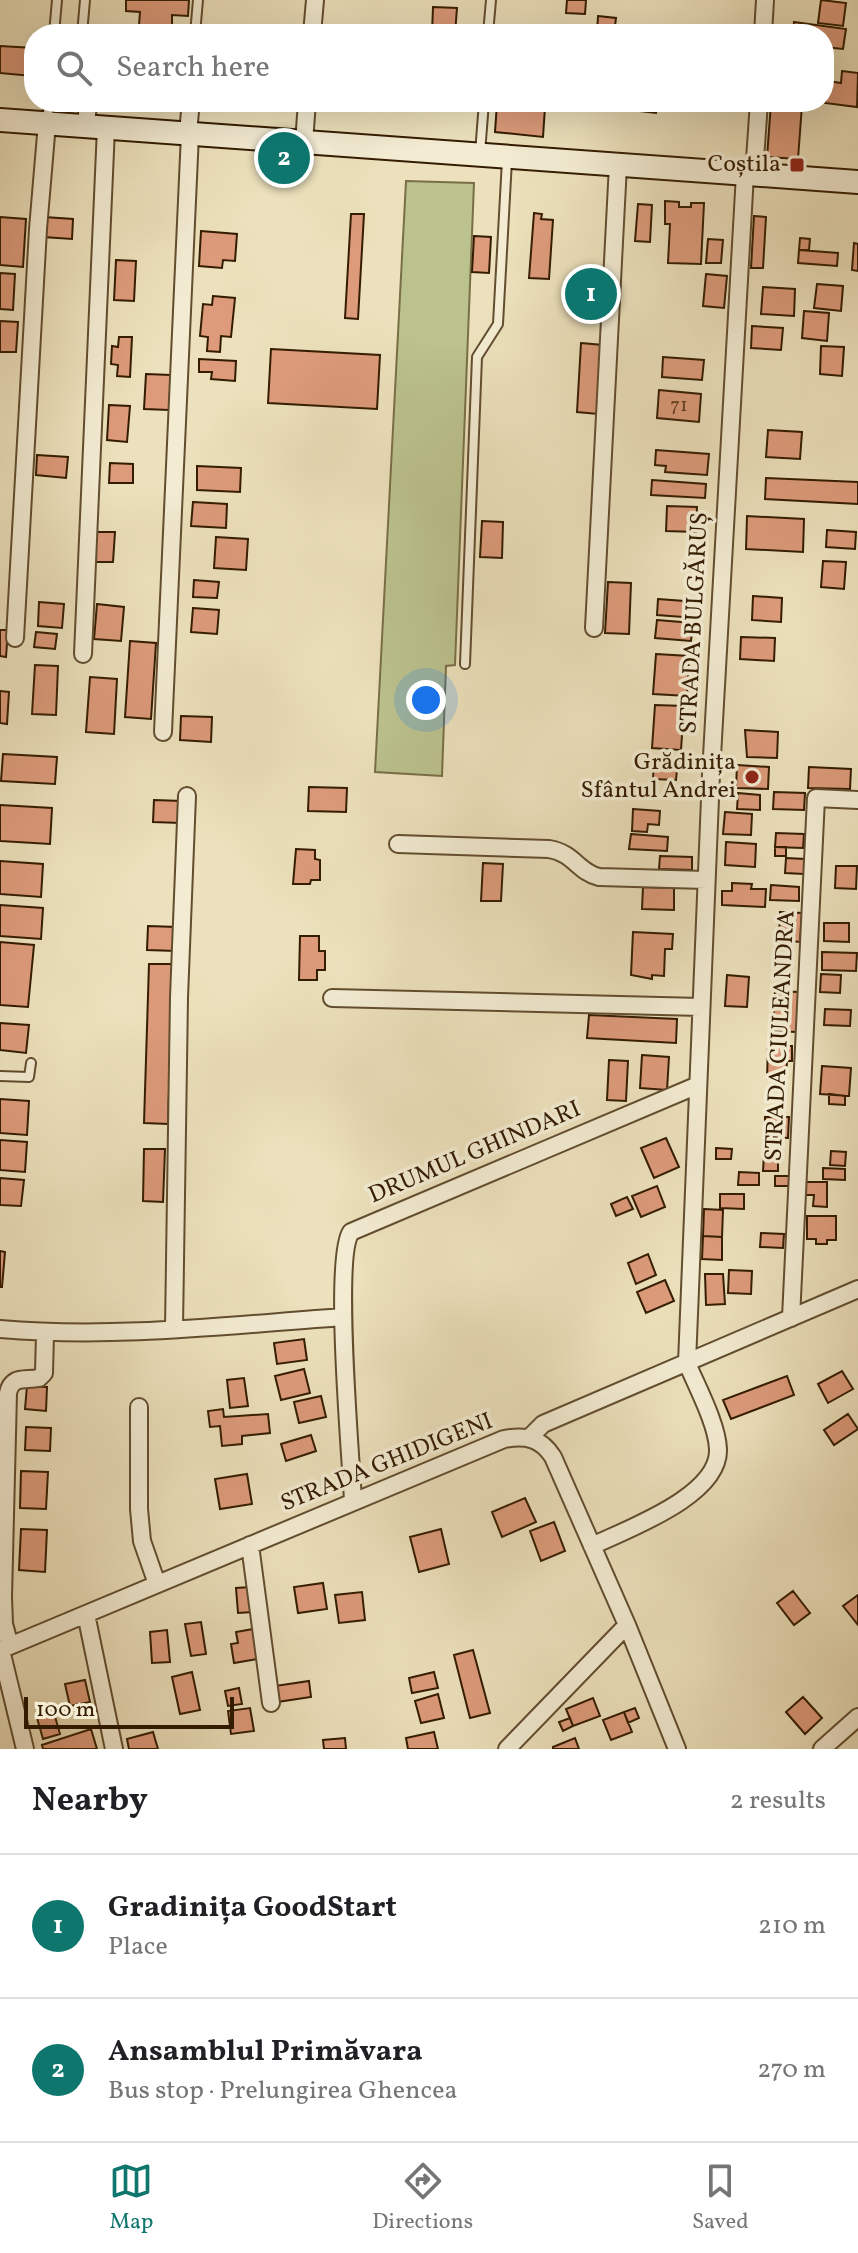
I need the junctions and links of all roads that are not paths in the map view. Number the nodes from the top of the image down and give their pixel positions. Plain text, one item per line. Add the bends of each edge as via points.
1 (57, 0) edge
2 (85, 0) edge
3 (198, 0) edge
4 (315, 0) edge
5 (491, 0) edge
6 (765, 0) edge
7 (55, 24) edge
8 (83, 24) edge
9 (196, 24) edge
10 (313, 24) edge
11 (489, 24) edge
12 (764, 24) edge
13 (190, 112) edge
14 (306, 112) edge
15 (483, 112) edge
16 (758, 112) edge
17 (48, 113) edge
18 (92, 115) edge
19 (0, 120) edge
20 (189, 134) junction
21 (304, 142) junction
22 (480, 155) junction
23 (507, 157) junction
24 (618, 165) junction
25 (749, 174) junction
26 (858, 182) edge
27 (594, 628) dead end
28 (15, 638) dead end
29 (83, 654) dead end
30 (465, 664) dead end
31 (163, 732) dead end
32 (187, 796) dead end
33 (858, 800) edge
34 (398, 844) dead end
35 (706, 880) junction
36 (332, 998) dead end
37 (701, 1007) junction
38 (31, 1063) dead end
39 (0, 1076) edge
40 (698, 1085) junction
41 (855, 1294) edge
42 (343, 1317) junction
43 (791, 1318) junction
44 (174, 1328) junction
45 (0, 1329) edge
46 (45, 1333) junction
47 (687, 1363) junction
48 (139, 1407) dead end
49 (529, 1438) junction
50 (353, 1501) junction
51 (250, 1545) junction
52 (592, 1546) junction
53 (157, 1584) junction
54 (86, 1614) junction
55 (627, 1625) junction
56 (4, 1649) edge
57 (271, 1703) dead end
58 (858, 1717) edge
59 (525, 1741) edge
60 (25, 1749) edge
61 (114, 1749) edge
62 (507, 1749) edge
63 (677, 1749) edge
64 (822, 1749) edge

1 - 7 lane
2 - 8 lane
3 - 9 lane
4 - 10 street
5 - 11 lane
6 - 12 street
13 - 20 street
14 - 21 street
15 - 22 lane
16 - 25 street, STRADA BULGĂRUȘ
17 - 18 main road
17 - 19 main road
17 - 28 street
18 - 20 main road
18 - 29 street
20 - 21 main road
20 - 31 street
21 - 22 main road
22 - 23 main road
23 - 24 main road
23 - 30 lane via 498,324 477,357
24 - 25 main road
24 - 27 street
25 - 26 main road
25 - 35 street, STRADA BULGĂRUȘ
32 - 44 street
33 - 43 street, STRADA CIULEANDRA via 816,798
34 - 35 street via 549,849 599,877
35 - 37 street, STRADA BULGĂRUȘ
36 - 37 street
37 - 40 street, STRADA BULGĂRUȘ
38 - 39 lane via 29,1077
40 - 42 street, DRUMUL GHINDARI via 351,1232
40 - 47 street, STRADA BULGĂRUȘ
41 - 43 street
42 - 44 street
42 - 50 street, DRUMUL GHINDARI
43 - 47 street
44 - 46 street
45 - 46 street
46 - 56 street via 44,1373 16,1379 8,1393
47 - 49 street via 543,1424
47 - 52 street via 717,1438 714,1470 687,1498
48 - 53 street via 142,1541
49 - 50 street, STRADA GHIDIGENI via 504,1439
49 - 52 street, STRADA GHIDIGENI via 546,1445
50 - 51 street, STRADA GHIDIGENI
51 - 53 street, STRADA GHIDIGENI
51 - 57 street
52 - 55 street, STRADA GHIDIGENI
53 - 54 street, STRADA GHIDIGENI
54 - 56 street, STRADA GHIDIGENI
54 - 61 street
55 - 59 street
55 - 63 street, STRADA GHIDIGENI
56 - 60 street
58 - 64 street
59 - 62 street

